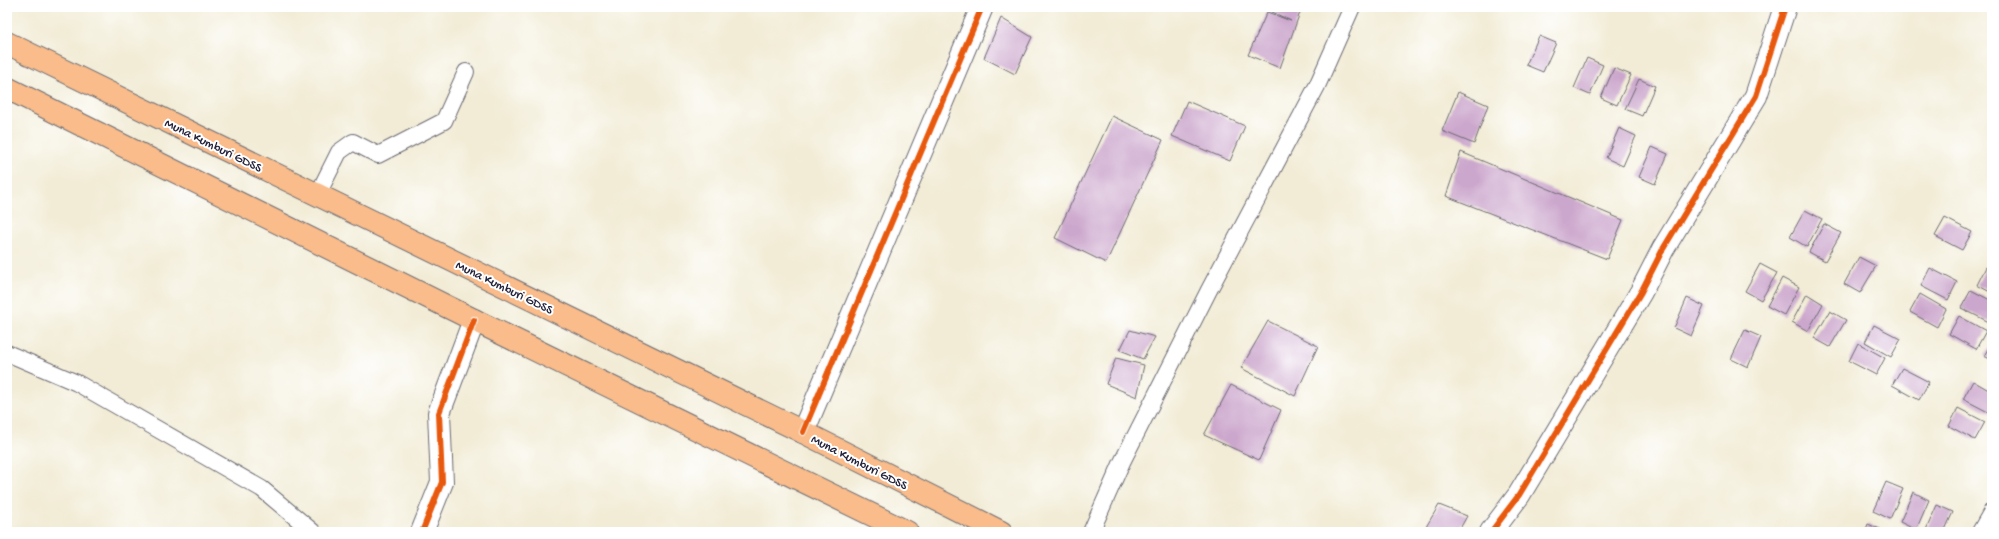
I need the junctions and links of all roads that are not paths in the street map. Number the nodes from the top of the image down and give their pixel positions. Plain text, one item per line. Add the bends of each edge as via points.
1 (982, 7) edge
2 (1352, 7) edge
3 (1785, 7) edge
4 (7, 43) edge
5 (466, 72) dead end
6 (7, 88) edge
7 (318, 194) junction
8 (474, 320) junction
9 (7, 353) edge
10 (803, 432) junction
11 (1992, 511) edge
12 (313, 532) edge
13 (422, 532) edge
14 (908, 532) edge
15 (1001, 532) edge
16 (1091, 532) edge
17 (1491, 532) edge
18 (1980, 532) edge

1 - 10 street
2 - 16 lane via 1318,86 1209,290 1122,462
3 - 17 street via 1756,96 1519,495
4 - 7 highway, Muna Kumburi GDSS
5 - 7 lane via 444,122 378,155 353,142 339,152
6 - 8 highway
7 - 10 highway, Muna Kumburi GDSS
8 - 13 street via 439,413 442,482
8 - 14 highway
9 - 12 lane via 77,383 262,489
10 - 15 highway, Muna Kumburi GDSS
11 - 18 lane

